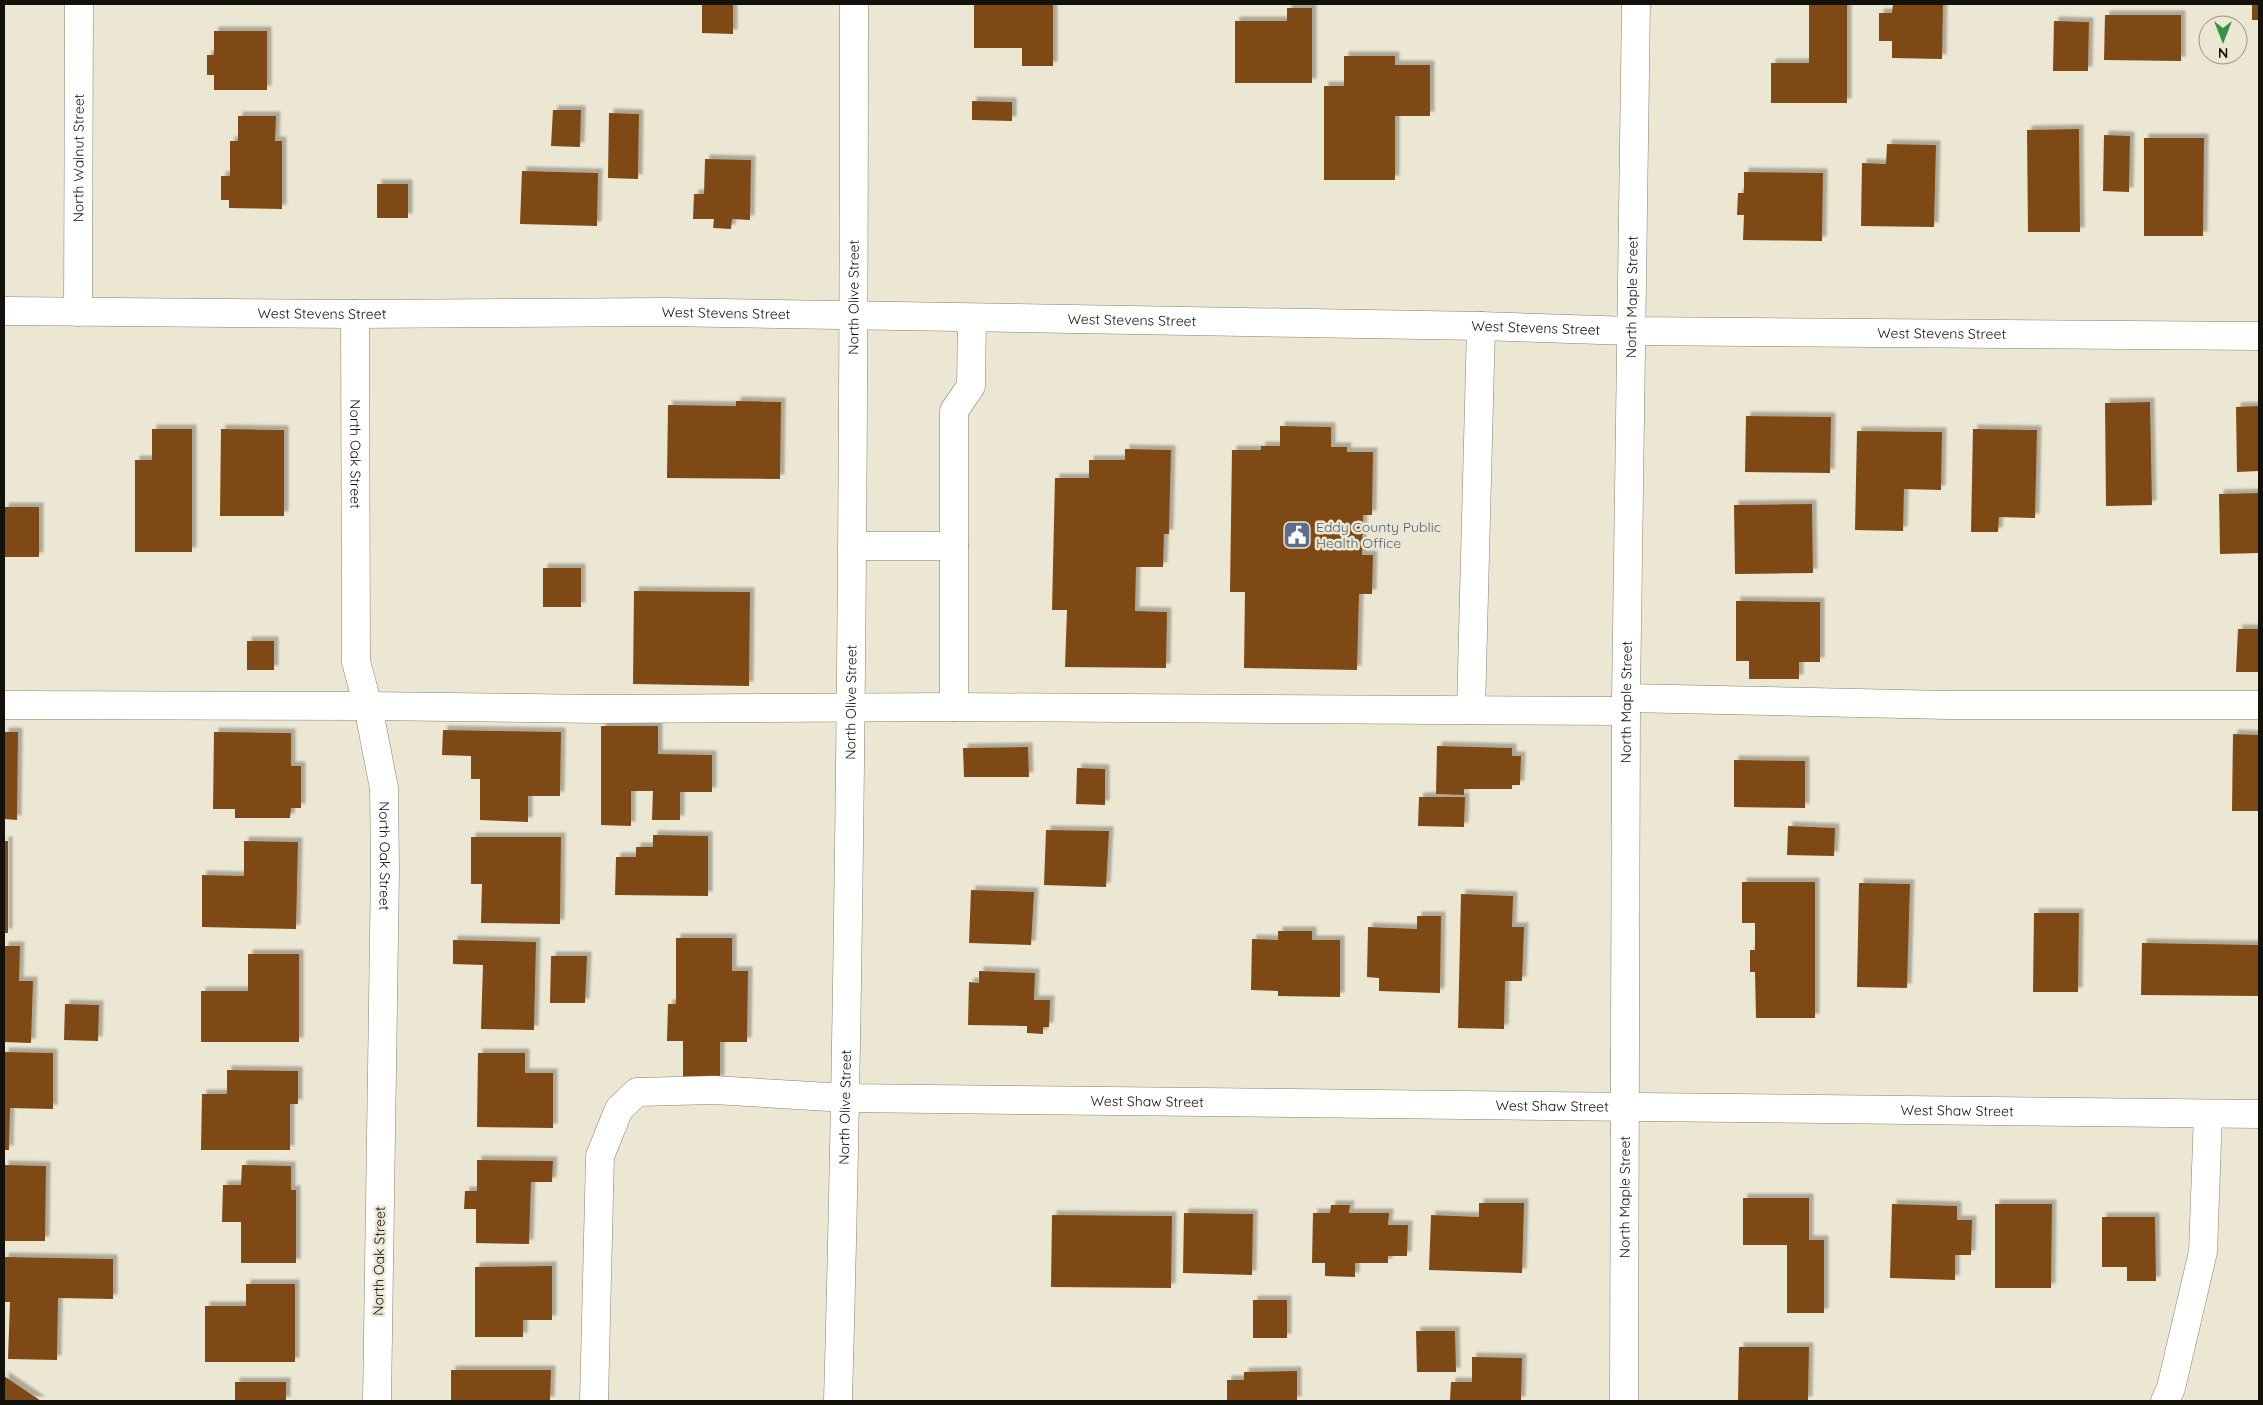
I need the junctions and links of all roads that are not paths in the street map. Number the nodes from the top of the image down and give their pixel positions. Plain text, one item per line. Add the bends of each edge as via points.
1 (79, 4) edge
2 (854, 4) edge
3 (1636, 4) edge
4 (4, 311) edge
5 (78, 312) junction
6 (355, 314) junction
7 (854, 316) junction
8 (972, 318) junction
9 (1481, 326) junction
10 (1631, 331) junction
11 (2259, 336) edge
12 (853, 546) junction
13 (954, 546) junction
14 (1626, 704) junction
15 (2259, 705) edge
16 (4, 706) edge
17 (368, 706) junction
18 (852, 707) junction
19 (954, 707) junction
20 (1471, 710) junction
21 (846, 1098) junction
22 (1624, 1108) junction
23 (2208, 1114) junction
24 (2259, 1114) edge
25 (377, 1401) edge
26 (594, 1401) edge
27 (838, 1401) edge
28 (1624, 1401) edge
29 (2165, 1401) edge

1 - 5 street, North Walnut Street
2 - 7 street, North Olive Street
3 - 10 street, North Maple Street
4 - 5 street, West Stevens Street
5 - 6 street, West Stevens Street
6 - 7 street, West Stevens Street via 666,312
6 - 17 street, North Oak Street via 356,662
7 - 8 street, West Stevens Street
7 - 12 street, North Olive Street
8 - 9 street, West Stevens Street
8 - 13 street via 971,386 954,412
9 - 10 street, West Stevens Street
9 - 20 street
10 - 11 street, West Stevens Street
10 - 14 street, North Maple Street
12 - 13 street
12 - 18 street, North Olive Street
13 - 19 street
14 - 15 street
14 - 20 street
14 - 22 street, North Maple Street
16 - 17 street
17 - 18 street via 599,709
17 - 25 street, North Oak Street via 384,788
18 - 19 street
18 - 21 street, North Olive Street
19 - 20 street
21 - 22 street, West Shaw Street
21 - 26 street, West Shaw Street via 714,1090 637,1092 619,1109 600,1156
21 - 27 street, North Olive Street
22 - 23 street, West Shaw Street
22 - 28 street, North Maple Street
23 - 24 street, West Shaw Street
23 - 29 street via 2203,1252

